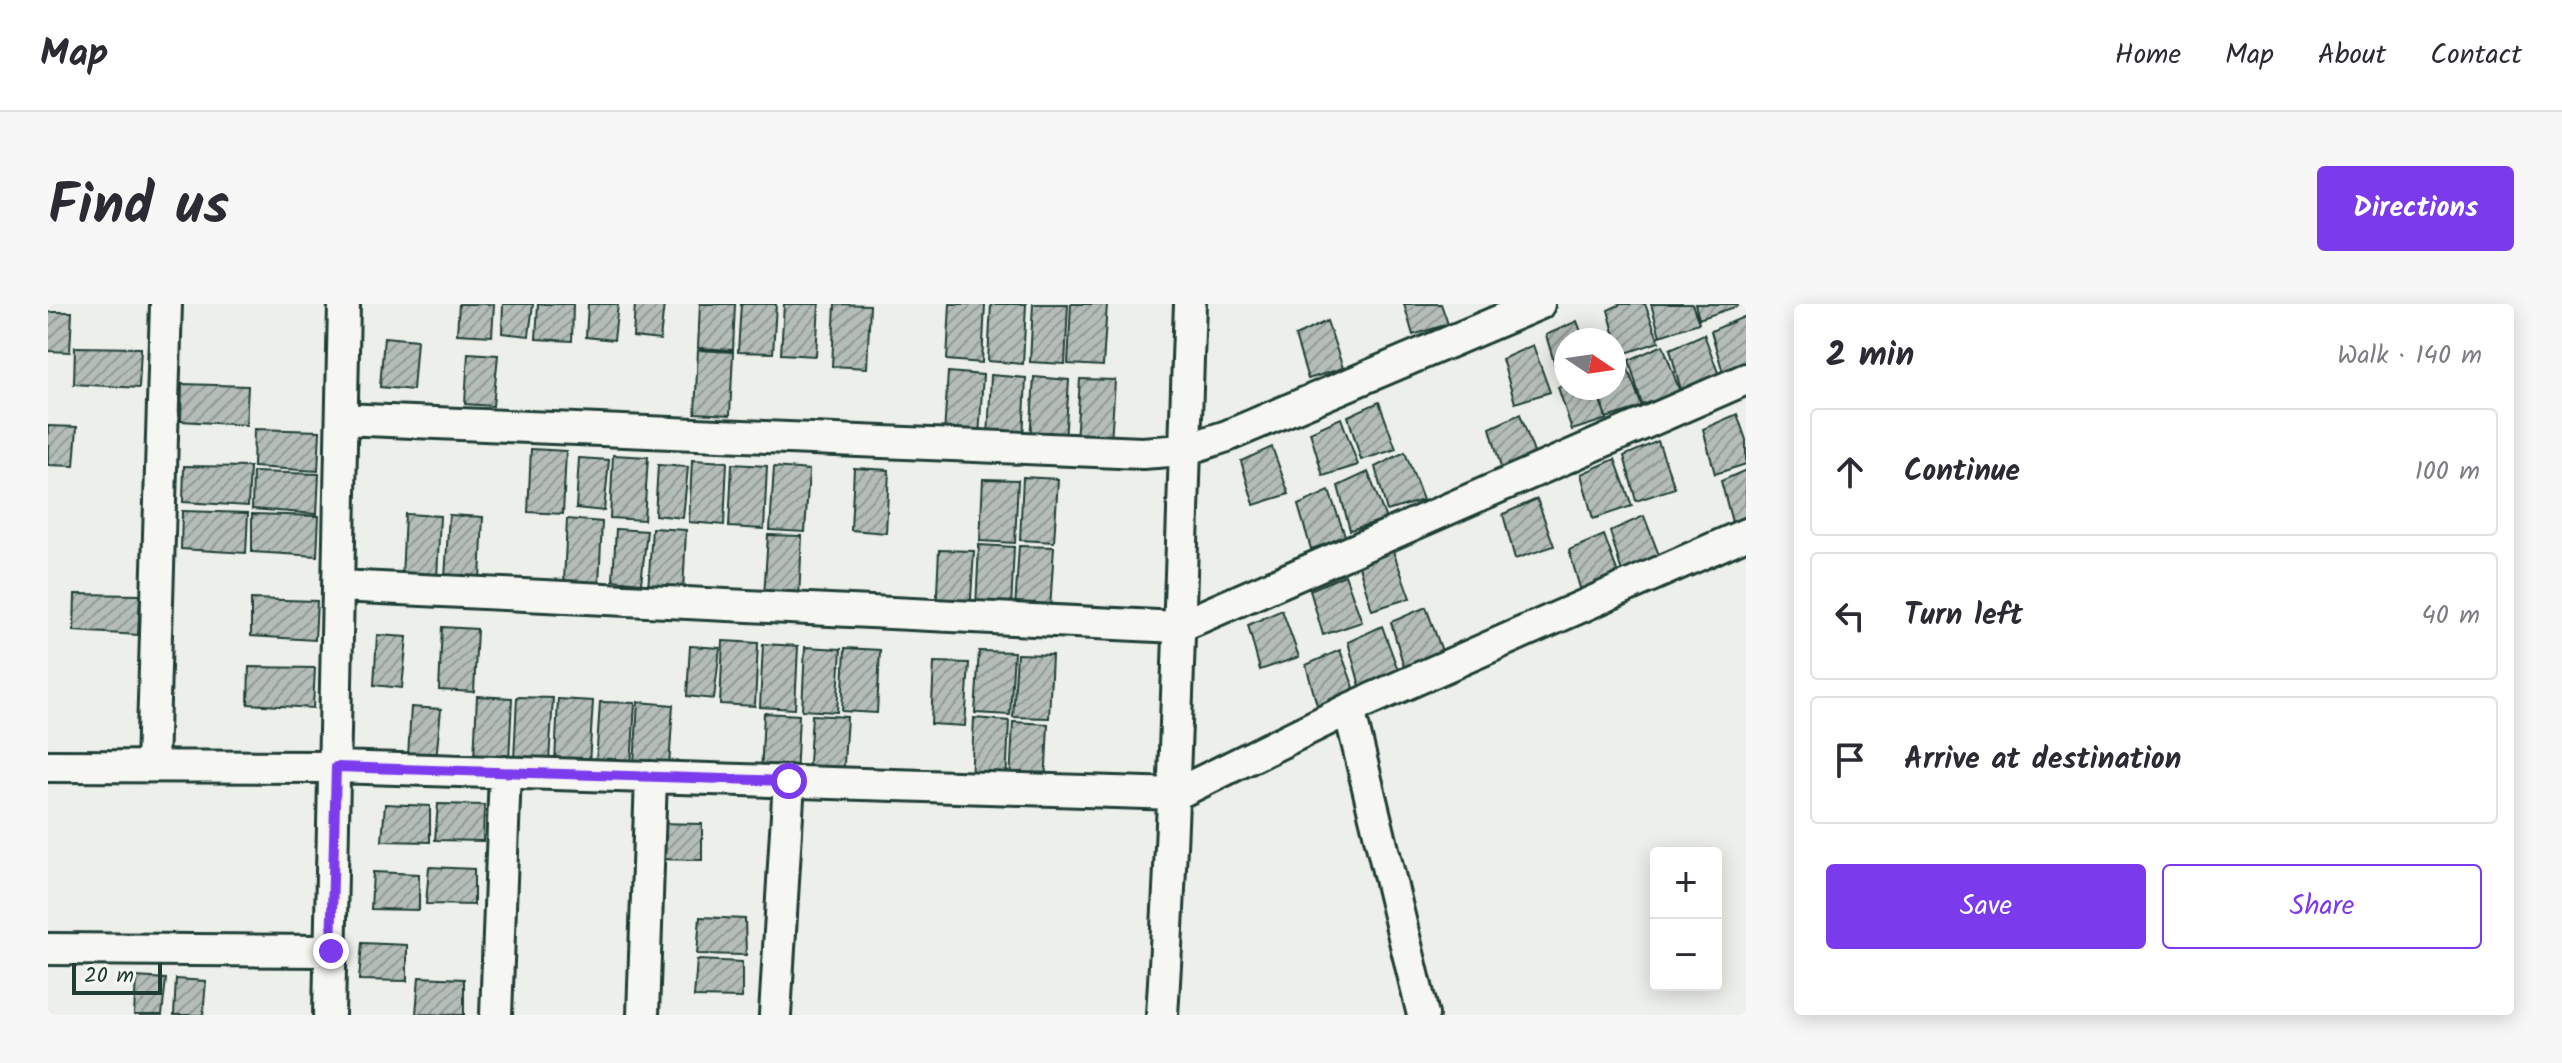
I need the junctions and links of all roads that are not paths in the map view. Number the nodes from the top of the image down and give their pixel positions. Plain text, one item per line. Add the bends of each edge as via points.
1 (166, 304) edge
2 (344, 304) edge
3 (1190, 304) edge
4 (1539, 304) edge
5 (1746, 379) edge
6 (342, 419) junction
7 (1184, 450) junction
8 (1746, 534) edge
9 (339, 586) junction
10 (1178, 627) junction
11 (1349, 709) junction
12 (48, 766) edge
13 (152, 766) junction
14 (336, 767) junction
15 (505, 772) junction
16 (651, 777) junction
17 (789, 781) junction
18 (1176, 794) junction
19 (48, 949) edge
20 (331, 951) junction
21 (329, 1015) edge
22 (496, 1015) edge
23 (643, 1015) edge
24 (775, 1015) edge
25 (1162, 1015) edge
26 (1423, 1015) edge

1 - 13 street
2 - 6 street
3 - 7 street
4 - 7 street
5 - 10 street
6 - 7 street via 1142,453
6 - 9 street
7 - 10 street
8 - 11 street
9 - 10 street
9 - 14 street
10 - 18 street
11 - 18 street
11 - 26 street
12 - 13 street
13 - 14 street
14 - 15 street
14 - 20 street
15 - 16 street
15 - 22 street
16 - 17 street
16 - 23 street
17 - 18 street
17 - 24 street
18 - 25 street
19 - 20 street
20 - 21 street

